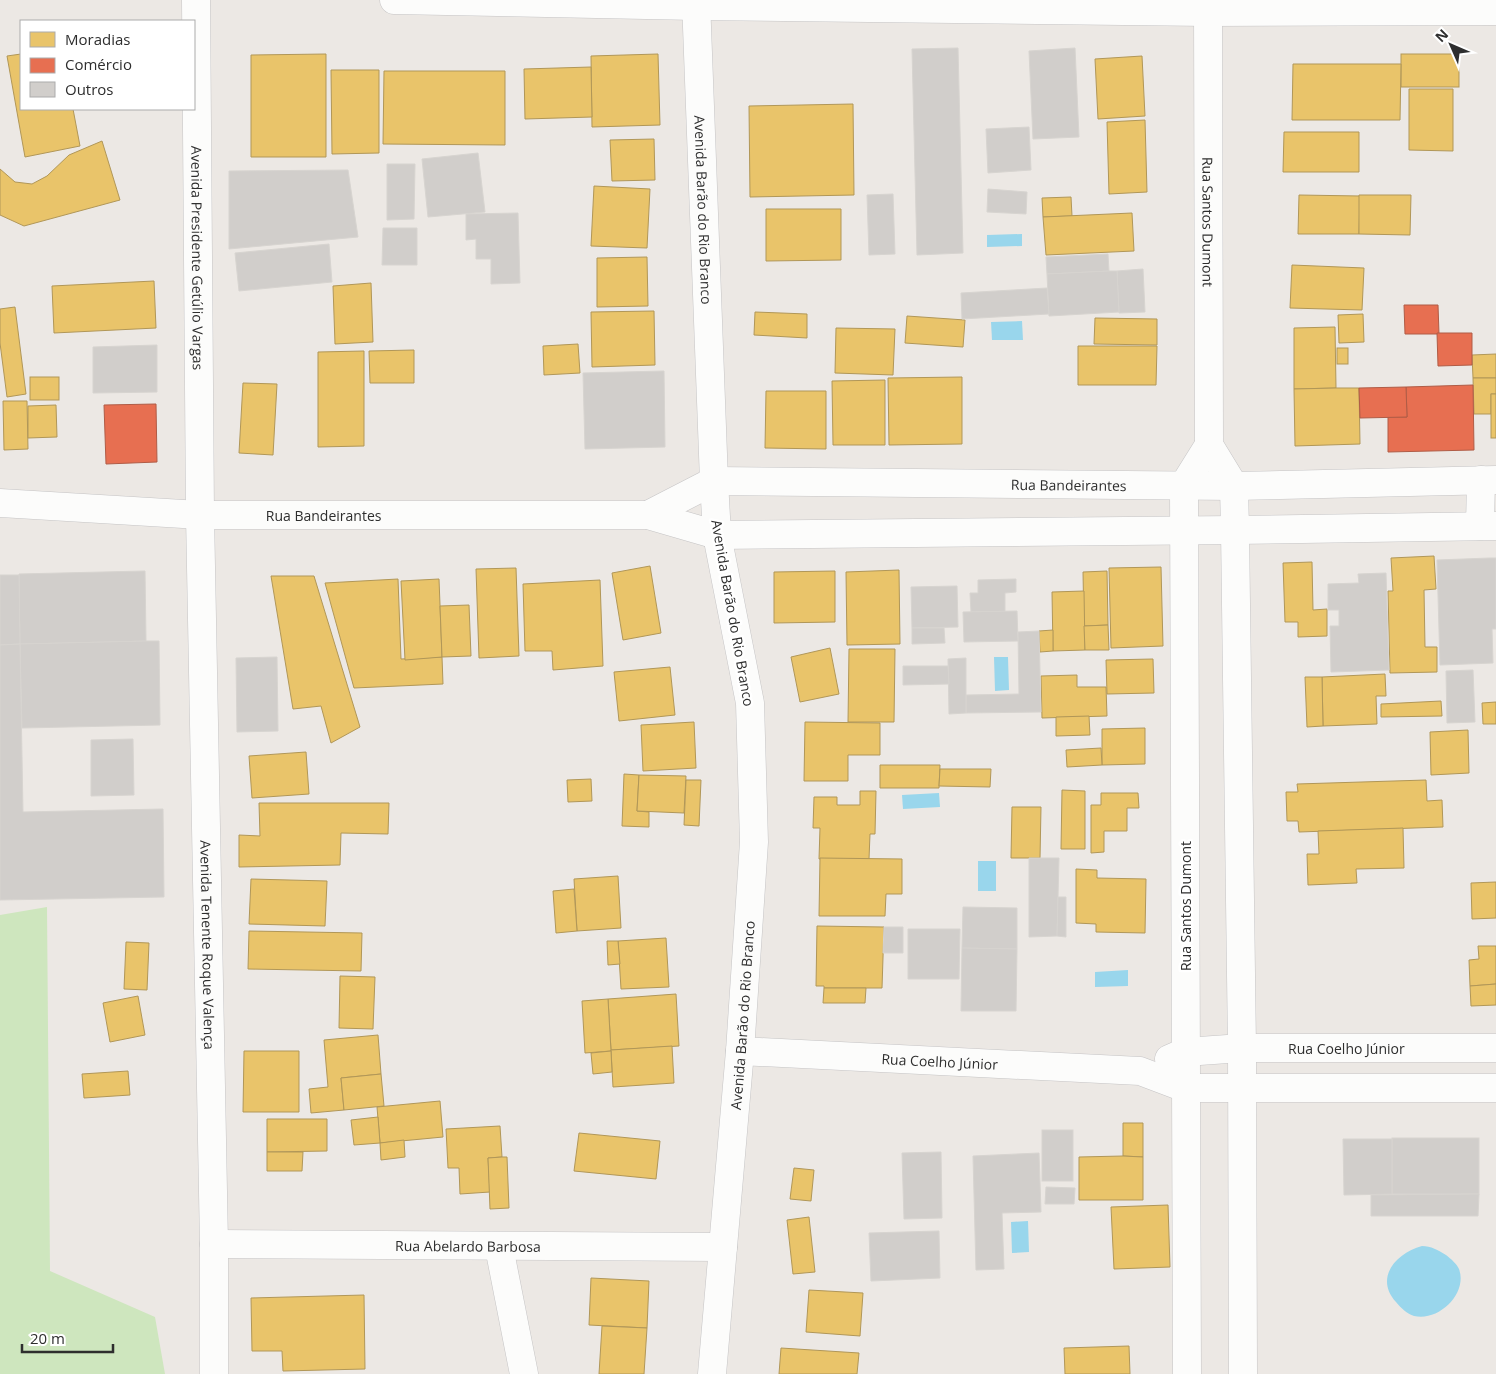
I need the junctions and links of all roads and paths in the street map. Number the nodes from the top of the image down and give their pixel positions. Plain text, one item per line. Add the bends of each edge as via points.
1 (196, 0) edge
2 (394, 0) edge
3 (696, 3) edge
4 (1208, 6) edge
5 (1496, 11) edge
6 (1209, 445) junction
7 (1489, 480) edge
8 (714, 481) junction
9 (1184, 485) junction
10 (1234, 486) junction
11 (0, 503) edge
12 (200, 515) junction
13 (648, 515) junction
14 (1488, 526) edge
15 (1184, 530) junction
16 (1235, 530) junction
17 (717, 535) junction
18 (1242, 1048) junction
19 (1496, 1048) edge
20 (740, 1051) junction
21 (1185, 1052) junction
22 (1140, 1071) junction
23 (1185, 1088) junction
24 (1242, 1088) junction
25 (1496, 1088) edge
26 (214, 1244) junction
27 (500, 1247) junction
28 (723, 1248) junction
29 (214, 1374) edge
30 (524, 1374) edge
31 (712, 1374) edge
32 (1187, 1374) edge
33 (1242, 1374) edge

1 - 12 street, Avenida Presidente Getúlio Vargas
2 - 3 street
3 - 4 street
3 - 8 street, Avenida Barão do Rio Branco
4 - 5 street
4 - 6 street, Rua Santos Dumont
6 - 9 street
6 - 10 street
7 - 10 street, Rua Bandeirantes
7 - 14 street
8 - 9 street, Rua Bandeirantes
8 - 13 street, Rua Bandeirantes
8 - 17 street, Avenida Barão do Rio Branco
9 - 10 street, Rua Bandeirantes
9 - 15 street, Rua Santos Dumont
10 - 16 street
11 - 12 street, Rua Bandeirantes
12 - 13 street, Rua Bandeirantes
12 - 26 street, Avenida Tenente Roque Valença
13 - 17 street, Rua Bandeirantes
14 - 16 street, Rua Bandeirantes
15 - 16 street, Rua Bandeirantes
15 - 17 street, Rua Bandeirantes
15 - 21 street, Rua Santos Dumont
16 - 18 street
17 - 20 street, Avenida Barão do Rio Branco via 750,702 754,842
18 - 19 street, Rua Coelho Júnior
18 - 21 street, Rua Coelho Júnior
18 - 24 street
20 - 22 street, Rua Coelho Júnior
20 - 28 street, Avenida Barão do Rio Branco
21 - 22 street, Rua Coelho Júnior
21 - 23 street, Rua Santos Dumont
22 - 23 street, Rua Coelho Júnior
23 - 24 street, Rua Coelho Júnior
23 - 32 street, Rua Santos Dumont
24 - 25 street, Rua Coelho Júnior
24 - 33 street
26 - 27 street, Rua Abelardo Barbosa
26 - 29 street, Avenida Tenente Roque Valença
27 - 28 street, Rua Abelardo Barbosa
27 - 30 street
28 - 31 street, Avenida Barão do Rio Branco

